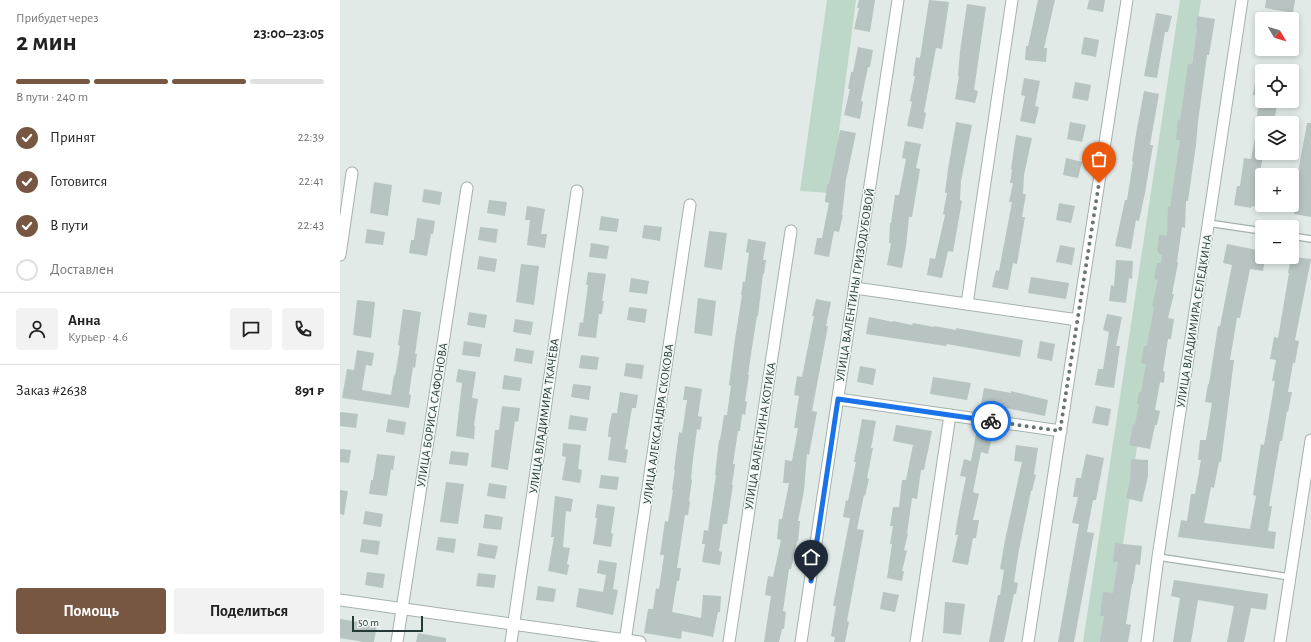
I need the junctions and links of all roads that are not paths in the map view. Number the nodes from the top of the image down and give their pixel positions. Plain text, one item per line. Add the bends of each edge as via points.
1 (898, 0) edge
2 (1012, 0) edge
3 (1127, 0) edge
4 (1242, 0) edge
5 (352, 172) dead end
6 (467, 188) dead end
7 (577, 191) dead end
8 (690, 205) dead end
9 (1208, 223) junction
10 (1255, 230) edge
11 (791, 231) dead end
12 (1299, 237) edge
13 (1311, 239) edge
14 (340, 254) edge
15 (855, 288) junction
16 (967, 304) junction
17 (1078, 320) junction
18 (838, 399) junction
19 (950, 415) junction
20 (1060, 431) junction
21 (1311, 440) edge
22 (1158, 557) junction
23 (1290, 577) junction
24 (340, 600) edge
25 (402, 608) junction
26 (514, 624) junction
27 (626, 641) edge
28 (397, 642) edge
29 (511, 642) edge
30 (640, 642) edge
31 (729, 642) edge
32 (801, 642) edge
33 (916, 642) edge
34 (1028, 642) edge
35 (1147, 642) edge
36 (1280, 642) edge

1 - 15 street, УЛИЦА ВАЛЕНТИНЫ ГРИЗОДУБОВОЙ
2 - 16 street
3 - 17 street
4 - 9 street, УЛИЦА ВЛАДИМИРА СЕЛЕДКИНА
5 - 14 street
6 - 25 street, УЛИЦА БОРИСА САФОНОВА
7 - 26 street, УЛИЦА ВЛАДИМИРА ТКАЧЁВА
8 - 27 street, УЛИЦА АЛЕКСАНДРА СКОКОВА
9 - 10 lane
9 - 22 street, УЛИЦА ВЛАДИМИРА СЕЛЕДКИНА
11 - 31 street, УЛИЦА ВАЛЕНТИНА КОТИКА
12 - 13 lane
15 - 16 street
15 - 18 street, УЛИЦА ВАЛЕНТИНЫ ГРИЗОДУБОВОЙ
16 - 17 street
17 - 20 street
18 - 19 street
18 - 32 street, УЛИЦА ВАЛЕНТИНЫ ГРИЗОДУБОВОЙ
19 - 20 street
19 - 33 street
20 - 34 street
21 - 23 street
22 - 23 lane
22 - 35 street, УЛИЦА ВЛАДИМИРА СЕЛЕДКИНА
23 - 36 street
24 - 25 street
25 - 26 street
25 - 28 street, УЛИЦА БОРИСА САФОНОВА
26 - 27 street
26 - 29 street, УЛИЦА ВЛАДИМИРА ТКАЧЁВА
27 - 30 street

